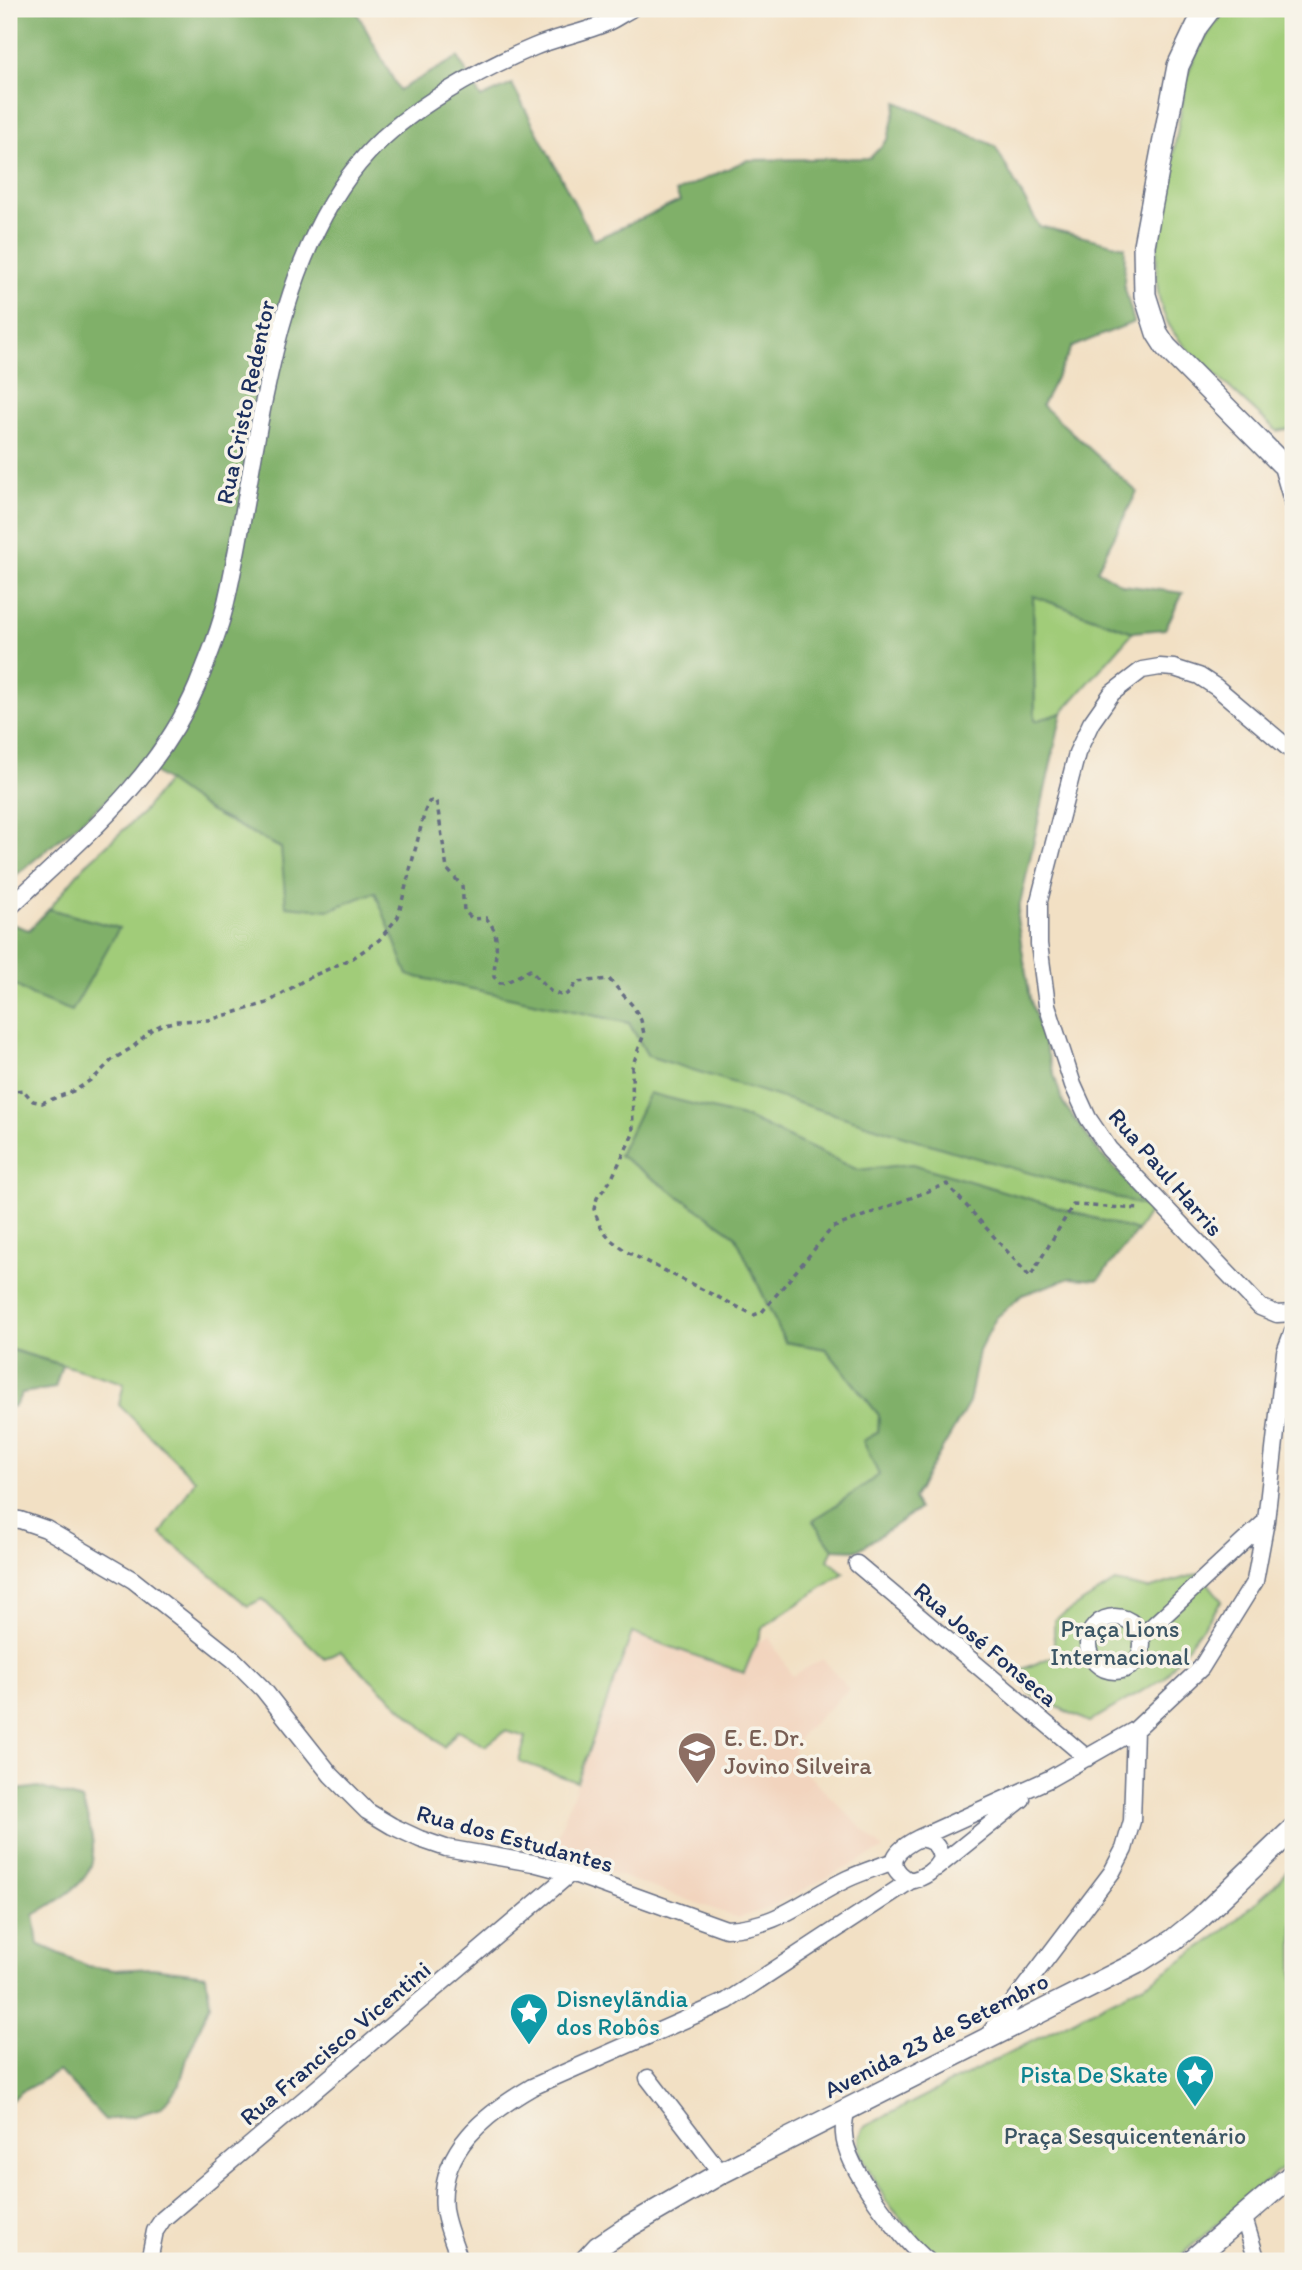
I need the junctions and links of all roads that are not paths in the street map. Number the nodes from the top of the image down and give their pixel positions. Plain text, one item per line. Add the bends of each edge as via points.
1 (631, 9) edge
2 (1210, 9) edge
3 (1287, 465) edge
4 (1293, 503) edge
5 (1293, 752) edge
6 (10, 907) dead end
7 (1293, 1313) edge
8 (1293, 1331) edge
9 (1293, 1385) edge
10 (1279, 1403) junction
11 (9, 1519) edge
12 (1266, 1521) junction
13 (857, 1564) dead end
14 (1142, 1636) dead end
15 (1135, 1730) junction
16 (1087, 1758) junction
17 (1049, 1779) junction
18 (1293, 1829) edge
19 (919, 1838) junction
20 (894, 1861) junction
21 (936, 1868) junction
22 (571, 1873) junction
23 (910, 1881) junction
24 (987, 2037) junction
25 (649, 2078) dead end
26 (846, 2111) junction
27 (721, 2173) junction
28 (1293, 2174) edge
29 (1244, 2218) junction
30 (149, 2261) edge
31 (460, 2261) edge
32 (585, 2261) edge
33 (928, 2261) edge
34 (1191, 2261) edge
35 (1257, 2261) edge

1 - 6 street, Rua Cristo Redentor via 474,75 409,118 368,153 334,199 305,254 280,331 227,601 197,685 160,754 135,785
2 - 3 street via 1184,48 1172,88 1144,245 1145,295 1166,347
3 - 4 street
5 - 7 street, Rua Paul Harris via 1199,676 1174,668 1142,670 1112,693 1077,753 1039,901 1047,1005 1088,1118 1109,1149 1260,1307 1277,1314
8 - 10 street via 1285,1352
9 - 10 street
10 - 12 street
11 - 22 street, Rua dos Estudantes via 46,1530 133,1580 234,1660 367,1811 420,1839 446,1847
12 - 14 street
12 - 15 street via 1255,1581 1222,1636 1200,1668
13 - 16 street, Rua José Fonseca
15 - 16 street
15 - 24 street via 1132,1821 1124,1849 1112,1872
16 - 17 street
17 - 19 street
17 - 21 street
18 - 24 street, Avenida 23 de Setembro via 1173,1940 1137,1963
19 - 20 street via 898,1850
19 - 21 street via 936,1845 941,1859
20 - 22 street, Rua dos Estudantes via 847,1879 773,1921 726,1929
20 - 23 street via 896,1871
21 - 23 street
22 - 30 street, Rua Francisco Vicentini via 163,2219 155,2231
23 - 31 street via 727,2001 532,2087 484,2119 454,2156 446,2179 444,2208
24 - 26 street, Avenida 23 de Setembro
25 - 27 street
26 - 27 street, Avenida 23 de Setembro
26 - 33 street via 844,2134 850,2157 895,2229
27 - 32 street, Avenida 23 de Setembro via 628,2227
28 - 29 street
29 - 34 street
29 - 35 street

